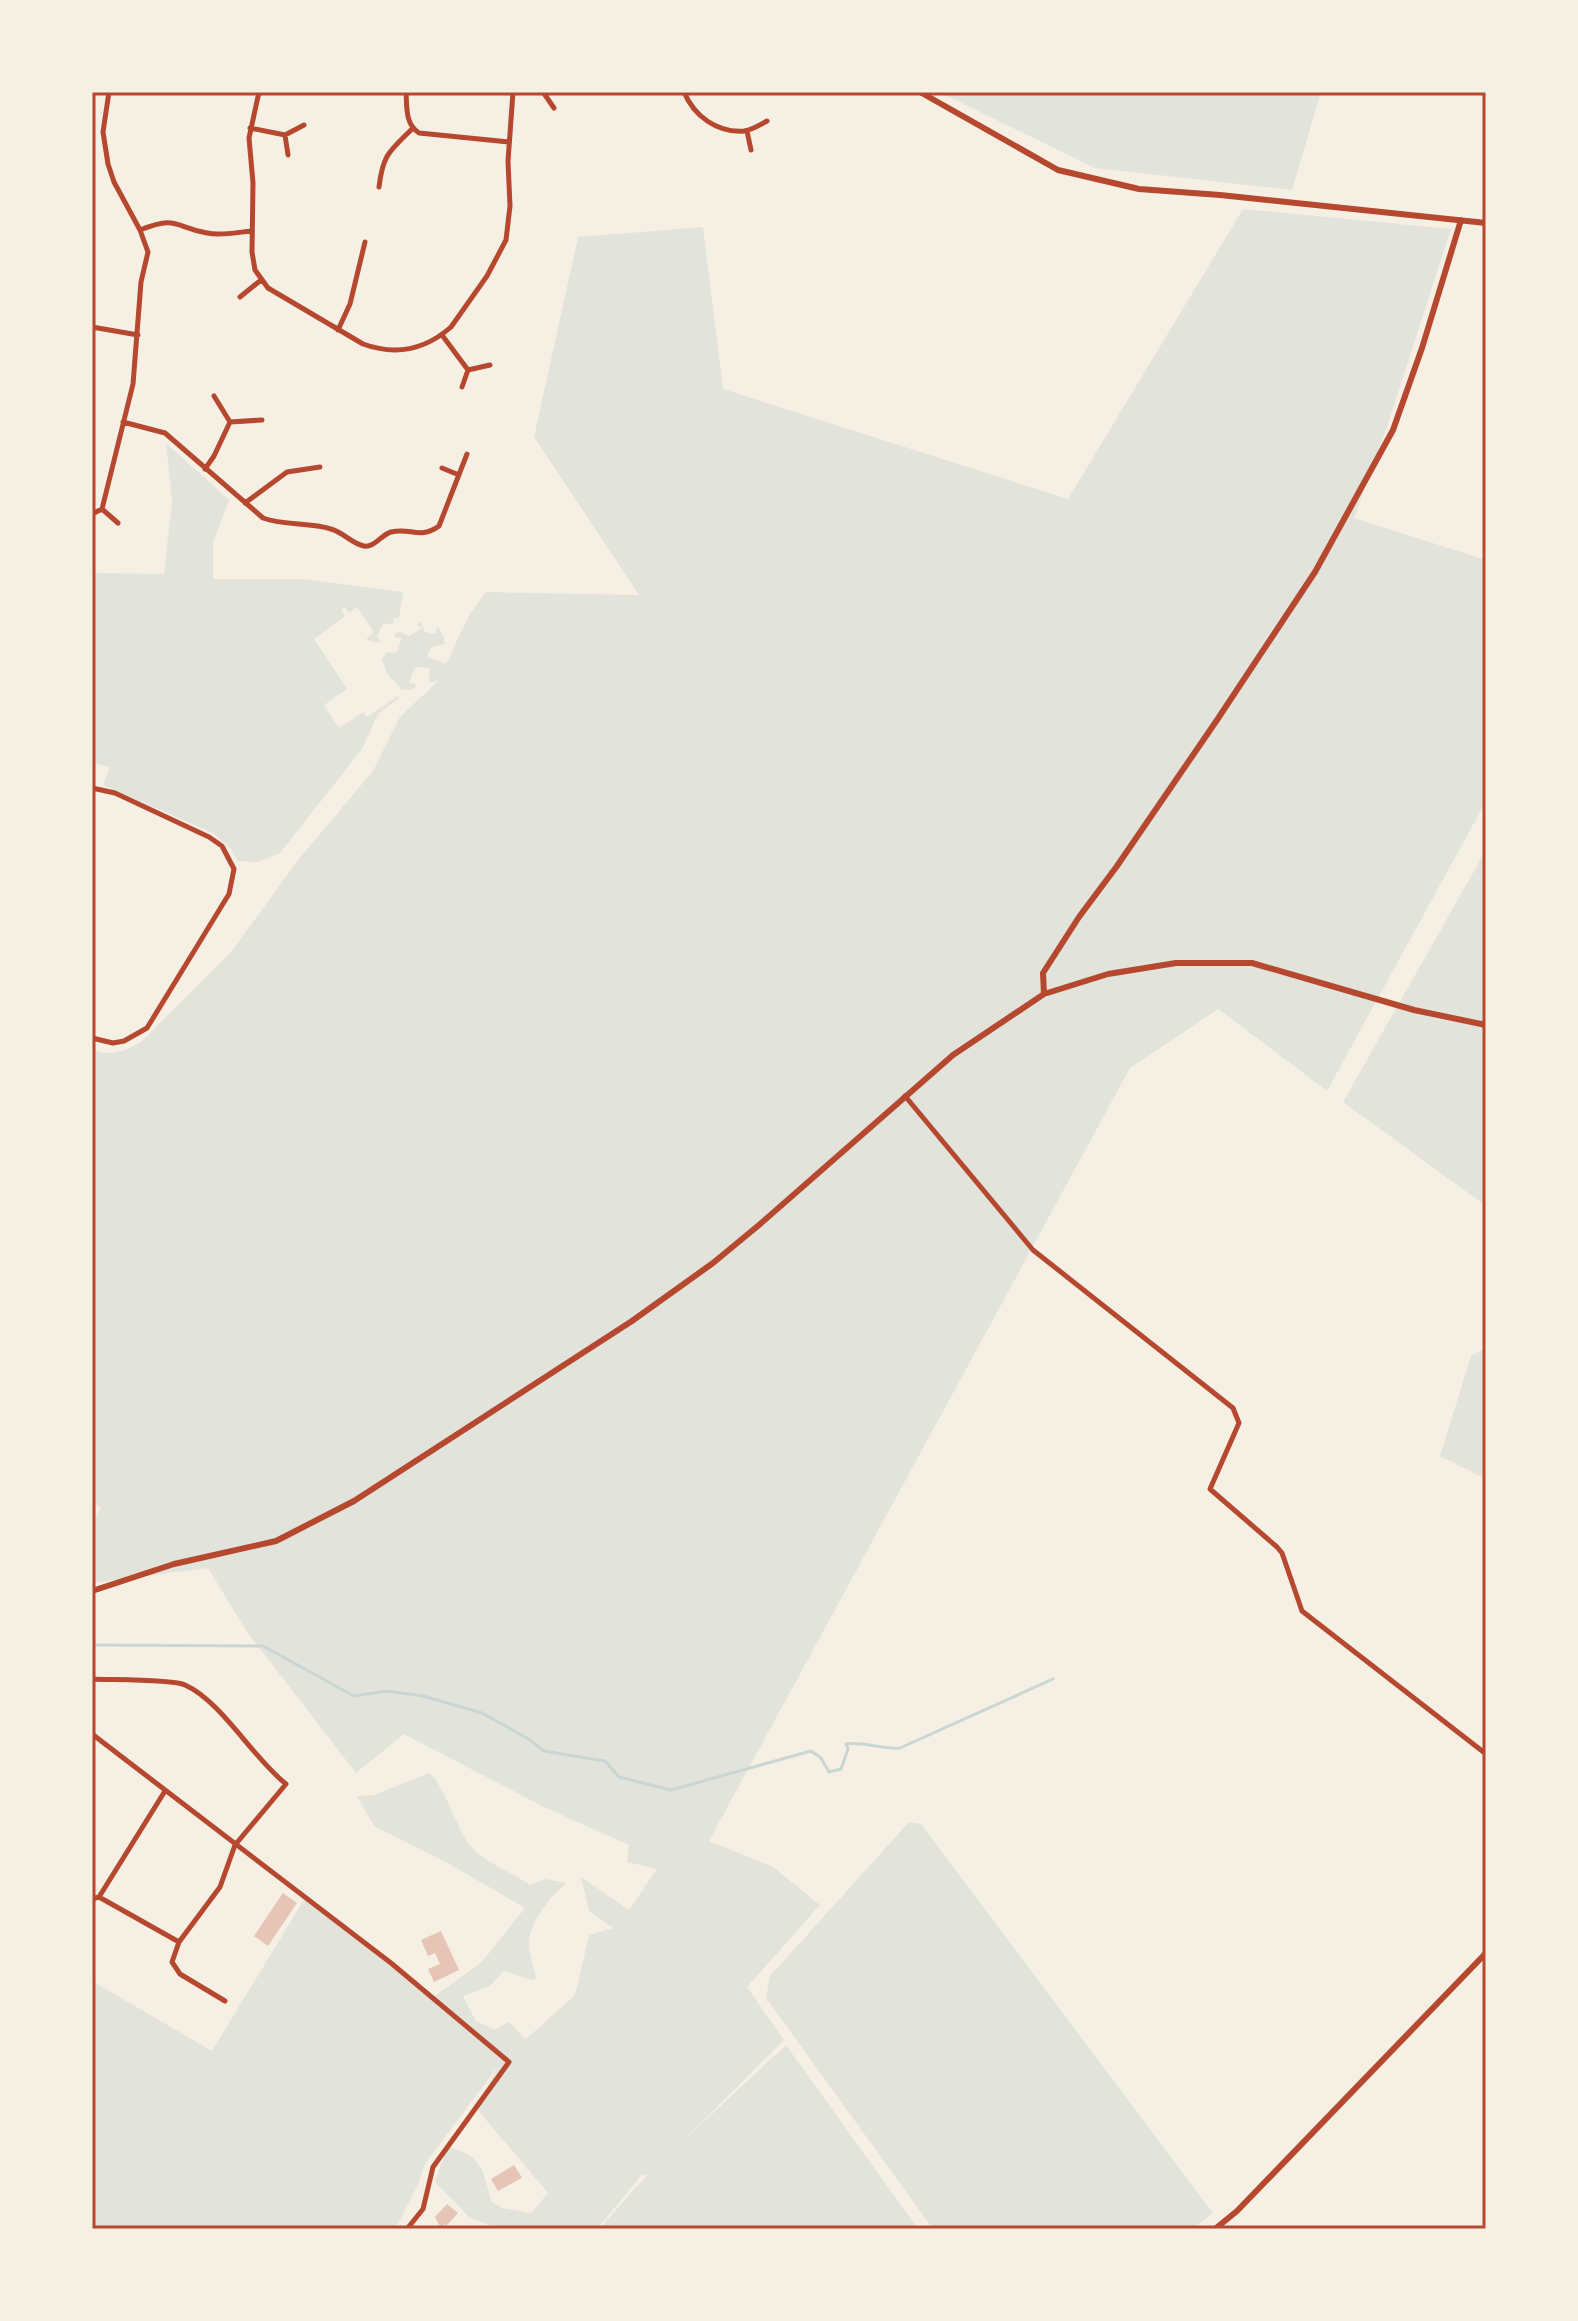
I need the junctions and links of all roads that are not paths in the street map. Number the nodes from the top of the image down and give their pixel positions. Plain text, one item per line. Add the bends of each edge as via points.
1 (109, 92) edge
2 (259, 92) edge
3 (406, 92) edge
4 (513, 92) edge
5 (543, 92) edge
6 (684, 92) edge
7 (920, 92) edge
8 (554, 108) dead end
9 (767, 121) dead end
10 (304, 125) dead end
11 (250, 128) junction
12 (412, 129) junction
13 (747, 131) junction
14 (285, 135) junction
15 (509, 142) junction
16 (751, 150) dead end
17 (288, 155) dead end
18 (379, 187) dead end
19 (1461, 220) junction
20 (1486, 223) edge
21 (140, 230) junction
22 (252, 231) junction
23 (365, 242) dead end
24 (261, 280) junction
25 (240, 297) dead end
26 (92, 327) edge
27 (338, 330) junction
28 (138, 335) junction
29 (442, 335) junction
30 (490, 365) dead end
31 (468, 370) junction
32 (462, 387) dead end
33 (214, 396) dead end
34 (262, 420) dead end
35 (123, 422) junction
36 (230, 422) junction
37 (467, 454) dead end
38 (320, 467) dead end
39 (442, 468) dead end
40 (205, 469) junction
41 (459, 475) junction
42 (245, 503) junction
43 (102, 509) junction
44 (92, 514) edge
45 (118, 523) dead end
46 (92, 788) edge
47 (1044, 994) junction
48 (1486, 1025) edge
49 (92, 1038) edge
50 (905, 1096) junction
51 (92, 1591) edge
52 (92, 1679) edge
53 (92, 1734) edge
54 (1486, 1754) edge
55 (165, 1791) junction
56 (235, 1845) junction
57 (95, 1898) edge
58 (179, 1942) junction
59 (1486, 1953) edge
60 (225, 2001) dead end
61 (407, 2229) edge
62 (1215, 2229) edge

1 - 21 street via 103,132 108,164
2 - 11 street
3 - 12 street
4 - 15 street
5 - 8 street
6 - 13 street via 694,110 712,125
7 - 19 street via 1058,170 1139,189
9 - 13 street
10 - 14 street
11 - 14 street
11 - 22 street
12 - 15 street
12 - 18 street via 386,154
13 - 16 street
14 - 17 street
15 - 29 street via 506,240 487,276
19 - 20 street
19 - 47 street via 1393,430 1307,584 1043,973
21 - 22 street via 173,221 203,233
21 - 28 street via 148,252
22 - 24 street via 255,270
23 - 27 street
24 - 25 street
24 - 27 street
26 - 28 street
27 - 29 street via 378,349 403,351
28 - 35 street
29 - 31 street
30 - 31 street
31 - 32 street
33 - 36 street
34 - 36 street
35 - 40 street via 165,433
35 - 43 street
36 - 40 street
37 - 41 street
38 - 42 street via 287,472
39 - 41 street
40 - 42 street
41 - 42 street via 439,526 420,534 393,531 371,546 327,527 263,518
43 - 44 street
43 - 45 street
46 - 49 street via 115,793 209,837 222,846 234,869 229,894 147,1028 124,1041
47 - 48 street via 1108,974 1176,963 1252,963
47 - 50 street via 953,1055
50 - 51 street via 713,1263 354,1501 276,1541 174,1564
50 - 54 street via 1033,1250 1233,1408 1239,1423 1210,1489 1282,1553 1302,1611
52 - 56 street via 183,1684 213,1707 286,1784
53 - 55 street
55 - 56 street
55 - 57 street
56 - 58 street via 220,1887
56 - 61 street via 391,1963 509,2062 433,2167 423,2209
57 - 58 street
58 - 60 street via 172,1962 180,1974
59 - 62 street

